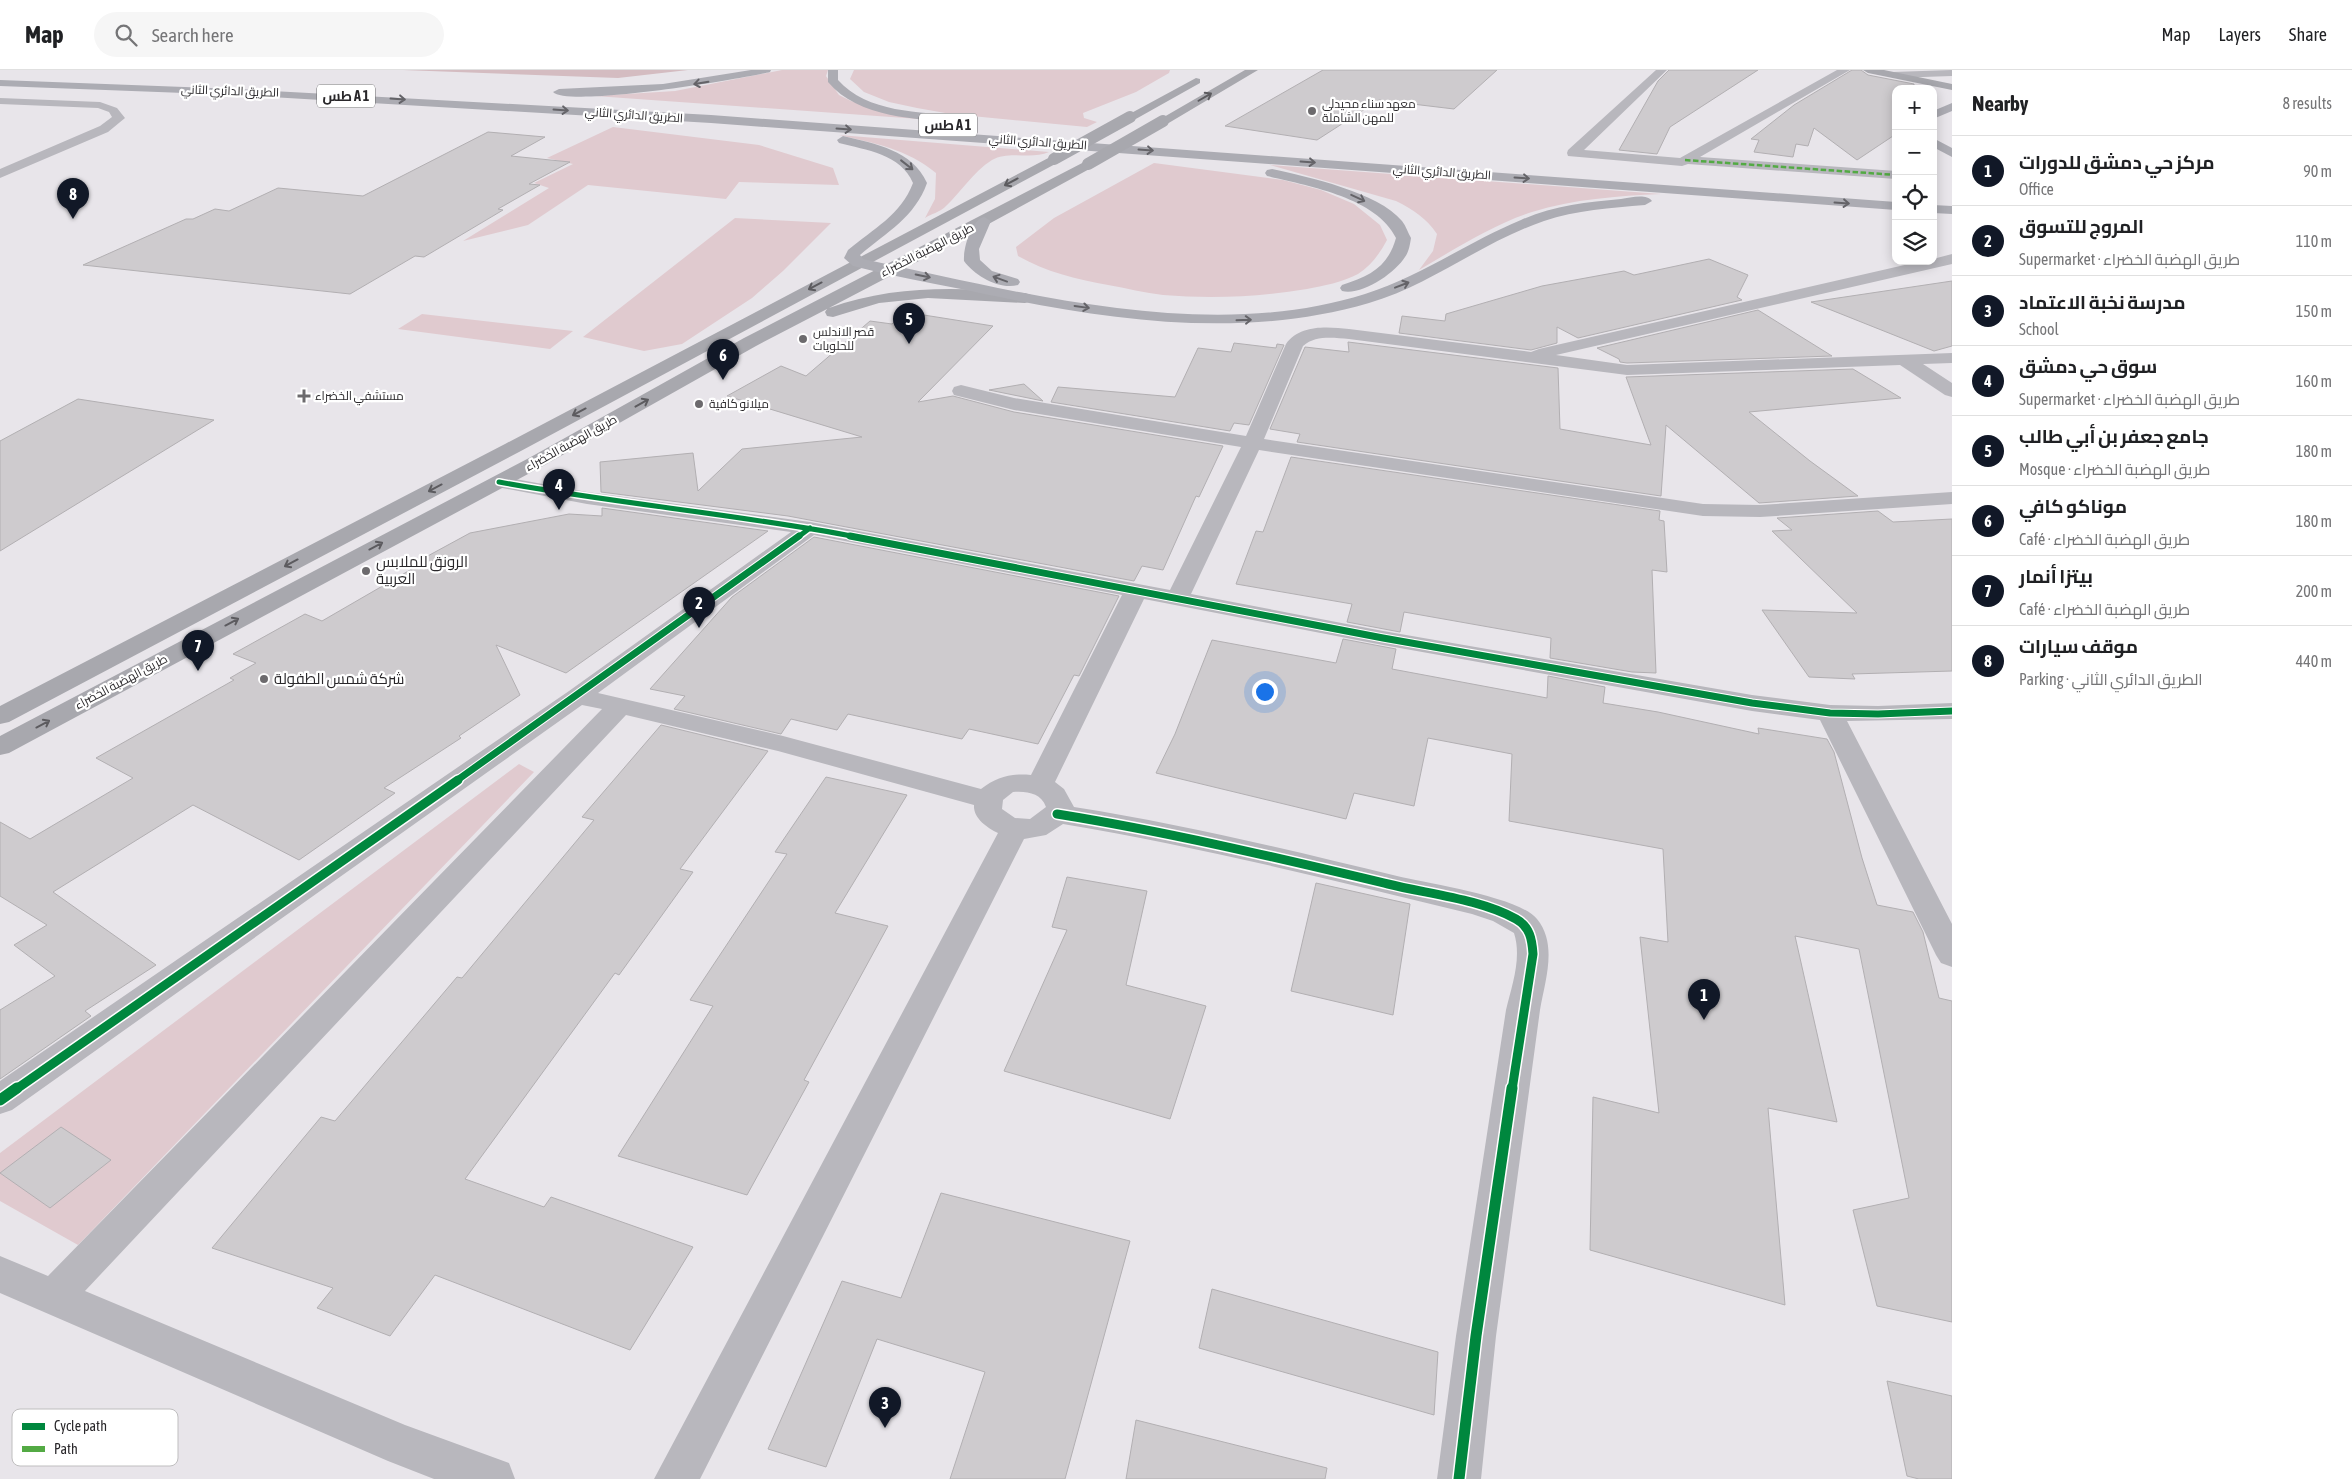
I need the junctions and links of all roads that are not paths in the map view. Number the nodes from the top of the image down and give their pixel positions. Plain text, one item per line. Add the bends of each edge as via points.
1 (766, 70) edge
2 (833, 70) edge
3 (1253, 70) edge
4 (1662, 70) edge
5 (1846, 70) edge
6 (1868, 70) edge
7 (1897, 72) edge
8 (0, 73) edge
9 (1952, 73) edge
10 (1199, 75) edge
11 (0, 82) edge
12 (1952, 87) edge
13 (427, 92) junction
14 (464, 92) dead end
15 (550, 92) dead end
16 (0, 101) edge
17 (1952, 107) edge
18 (1937, 113) edge
19 (691, 118) junction
20 (969, 121) dead end
21 (1032, 129) dead end
22 (1050, 132) junction
23 (1937, 144) edge
24 (1175, 152) junction
25 (1952, 153) edge
26 (1685, 160) junction
27 (0, 174) edge
28 (1892, 175) edge
29 (1740, 182) dead end
30 (1937, 196) edge
31 (1952, 197) edge
32 (1793, 199) junction
33 (1892, 206) edge
34 (1937, 209) edge
35 (1952, 210) edge
36 (984, 221) junction
37 (1952, 259) edge
38 (858, 263) junction
39 (890, 269) junction
40 (1025, 298) junction
41 (1526, 357) junction
42 (1952, 358) edge
43 (719, 360) junction
44 (1904, 360) junction
45 (962, 391) dead end
46 (1952, 391) edge
47 (1252, 444) junction
48 (499, 482) junction
49 (1952, 498) edge
50 (810, 528) junction
51 (1136, 591) junction
52 (1177, 599) junction
53 (578, 696) junction
54 (620, 706) junction
55 (1952, 711) edge
56 (1830, 713) junction
57 (0, 716) edge
58 (0, 747) edge
59 (988, 800) junction
60 (1049, 800) junction
61 (1015, 828) junction
62 (1952, 955) edge
63 (0, 1100) edge
64 (0, 1274) edge
65 (53, 1298) junction
66 (493, 1479) edge
67 (676, 1479) edge
68 (1459, 1479) edge

1 -> 15 highway via 647,90
2 - 20 highway via 832,80 841,91 860,102 896,111
36 -> 3 main road, طريق الهضبة الخضراء, bridge
4 - 26 street via 1573,153
5 - 26 street
6 - 7 main road
7 - 9 street via 1914,75
7 - 12 main road
8 - 13 highway, الطريق الدائري الثاني / طس A 1
10 -> 38 main road, طريق الهضبة الخضراء, bridge via 1054,159
11 -> 19 highway, الطريق الدائري الثاني / طس A 1 via 318,94
13 - 14 highway
13 - 22 highway, الطريق الدائري الثاني / طس A 1
16 - 27 street via 100,105 113,110 118,118 104,129
17 - 18 highway
19 -> 24 highway, الطريق الدائري الثاني / طس A 1
19 -> 38 highway via 869,146 913,169 920,183 916,198 896,220 853,253 852,258
21 - 22 highway
22 - 29 highway, الطريق الدائري الثاني / طس A 1
23 - 25 highway
24 -> 32 highway, الطريق الدائري الثاني / طس A 1
24 -> 36 highway via 1296,178 1353,196 1393,221 1400,229 1402,250 1385,270 1373,278 1331,293 1256,306 1174,305 1055,291 1007,282 986,274 972,261 971,249
26 - 28 street
30 - 31 highway
32 -> 33 highway, الطريق الدائري الثاني
40 -> 32 highway via 1188,318 1240,320 1286,316 1365,299 1417,280 1526,222 1558,213 1646,201
34 - 35 highway
36 - 39 main road, طريق الهضبة الخضراء
37 - 41 street
38 - 39 highway
38 -> 57 main road, طريق الهضبة الخضراء
39 -> 40 highway
39 - 43 main road, طريق الهضبة الخضراء
40 - 43 main road via 949,293 876,300 836,310
41 - 44 street via 1601,368 1655,371
41 - 47 street via 1330,332 1308,336 1295,344
42 - 44 street
48 -> 43 main road, طريق الهضبة الخضراء
44 - 46 street
45 - 47 street via 1023,406
47 - 49 street via 1704,510 1760,511
47 - 52 street
48 - 50 street via 587,498
58 -> 48 main road, طريق الهضبة الخضراء
50 - 51 street
50 - 53 street
51 - 52 street
51 - 60 street
52 - 56 street via 1752,703
53 - 54 street
53 - 63 street
54 - 59 street via 783,744
54 - 65 street
55 - 56 street
56 - 62 street
59 - 60 street via 1005,785 1030,783
59 - 61 street via 988,811 994,819
60 - 61 street via 1050,823 1040,827
60 - 68 street via 1439,897 1509,916 1525,925 1533,945 1532,967 1480,1307
61 - 67 street
64 - 65 street
65 - 66 street via 403,1446

